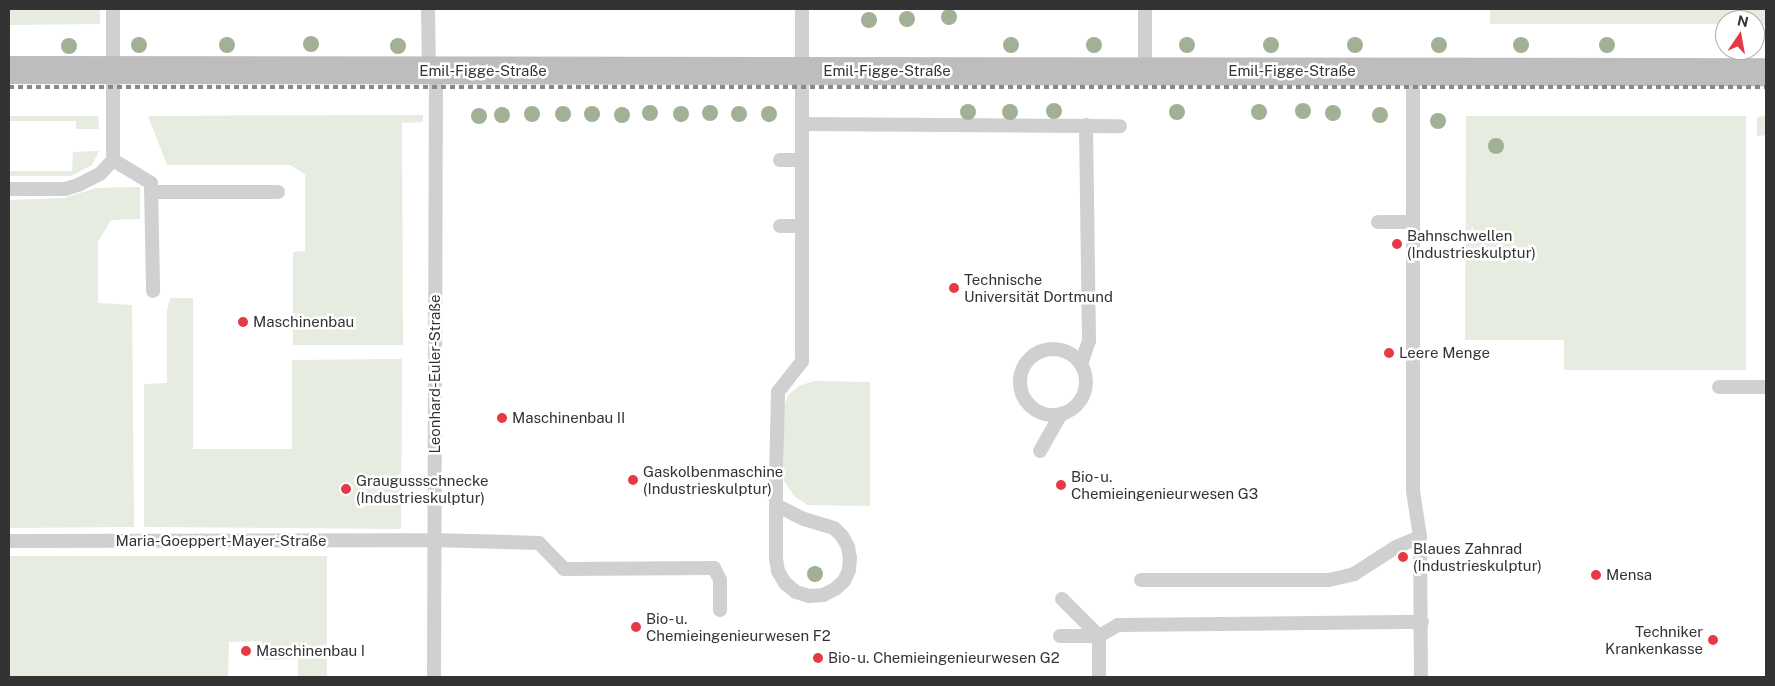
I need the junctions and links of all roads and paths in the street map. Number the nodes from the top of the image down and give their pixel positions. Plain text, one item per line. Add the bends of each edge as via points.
1 (113, 9) edge
2 (428, 9) edge
3 (802, 9) edge
4 (1145, 9) edge
5 (9, 70) edge
6 (113, 70) junction
7 (432, 70) junction
8 (802, 71) junction
9 (1145, 71) junction
10 (1413, 72) junction
11 (1766, 72) edge
12 (802, 124) junction
13 (1086, 126) junction
14 (1120, 126) dead end
15 (113, 160) junction
16 (780, 160) dead end
17 (802, 160) junction
18 (9, 189) edge
19 (151, 192) junction
20 (278, 192) dead end
21 (1378, 222) dead end
22 (1412, 222) junction
23 (780, 226) dead end
24 (801, 226) junction
25 (153, 291) dead end
26 (1081, 364) junction
27 (1720, 387) dead end
28 (1766, 387) edge
29 (1062, 414) junction
30 (1040, 451) dead end
31 (776, 505) junction
32 (1420, 537) junction
33 (434, 540) junction
34 (9, 541) edge
35 (1141, 580) dead end
36 (1062, 599) dead end
37 (720, 610) dead end
38 (1422, 622) junction
39 (1060, 636) dead end
40 (1099, 636) junction
41 (434, 677) edge
42 (1099, 677) edge
43 (1421, 677) edge

1 - 6 lane
2 - 7 lane, Leonhard-Euler-Straße
3 - 8 lane
4 - 9 lane
5 - 6 street, Emil-Figge-Straße
6 - 7 street, Emil-Figge-Straße
6 - 15 lane
7 - 8 street, Emil-Figge-Straße
7 - 33 lane, Leonhard-Euler-Straße
8 - 9 street, Emil-Figge-Straße
8 - 12 lane
9 - 10 street, Emil-Figge-Straße
10 - 11 street, Emil-Figge-Straße
10 - 22 lane
12 - 13 lane
12 - 17 lane
13 - 14 lane
13 - 26 lane via 1089,341
15 - 18 lane via 100,174 65,189
15 - 19 lane via 151,182
16 - 17 lane
17 - 24 lane
19 - 20 lane
19 - 25 lane
21 - 22 lane
22 - 32 lane via 1413,491
23 - 24 lane
24 - 31 lane via 802,360 778,392
26 - 29 lane via 1086,377 1085,391 1074,408
26 - 29 lane via 1067,353 1050,349 1033,356 1023,370 1021,388 1029,404 1044,414
27 - 28 lane
29 - 30 lane
31 - 31 lane via 804,519 834,528 842,536 848,547 849,570 835,589 823,595 809,596 796,592 785,583 778,571 776,558
32 - 35 lane via 1354,574 1329,580
32 - 38 lane
33 - 34 lane, Maria-Goeppert-Mayer-Straße
33 - 37 lane, Maria-Goeppert-Mayer-Straße via 539,543 564,569 714,568 720,580
33 - 41 lane, Leonhard-Euler-Straße
36 - 40 lane
38 - 40 lane via 1118,625
38 - 43 lane
39 - 40 lane
40 - 42 lane

